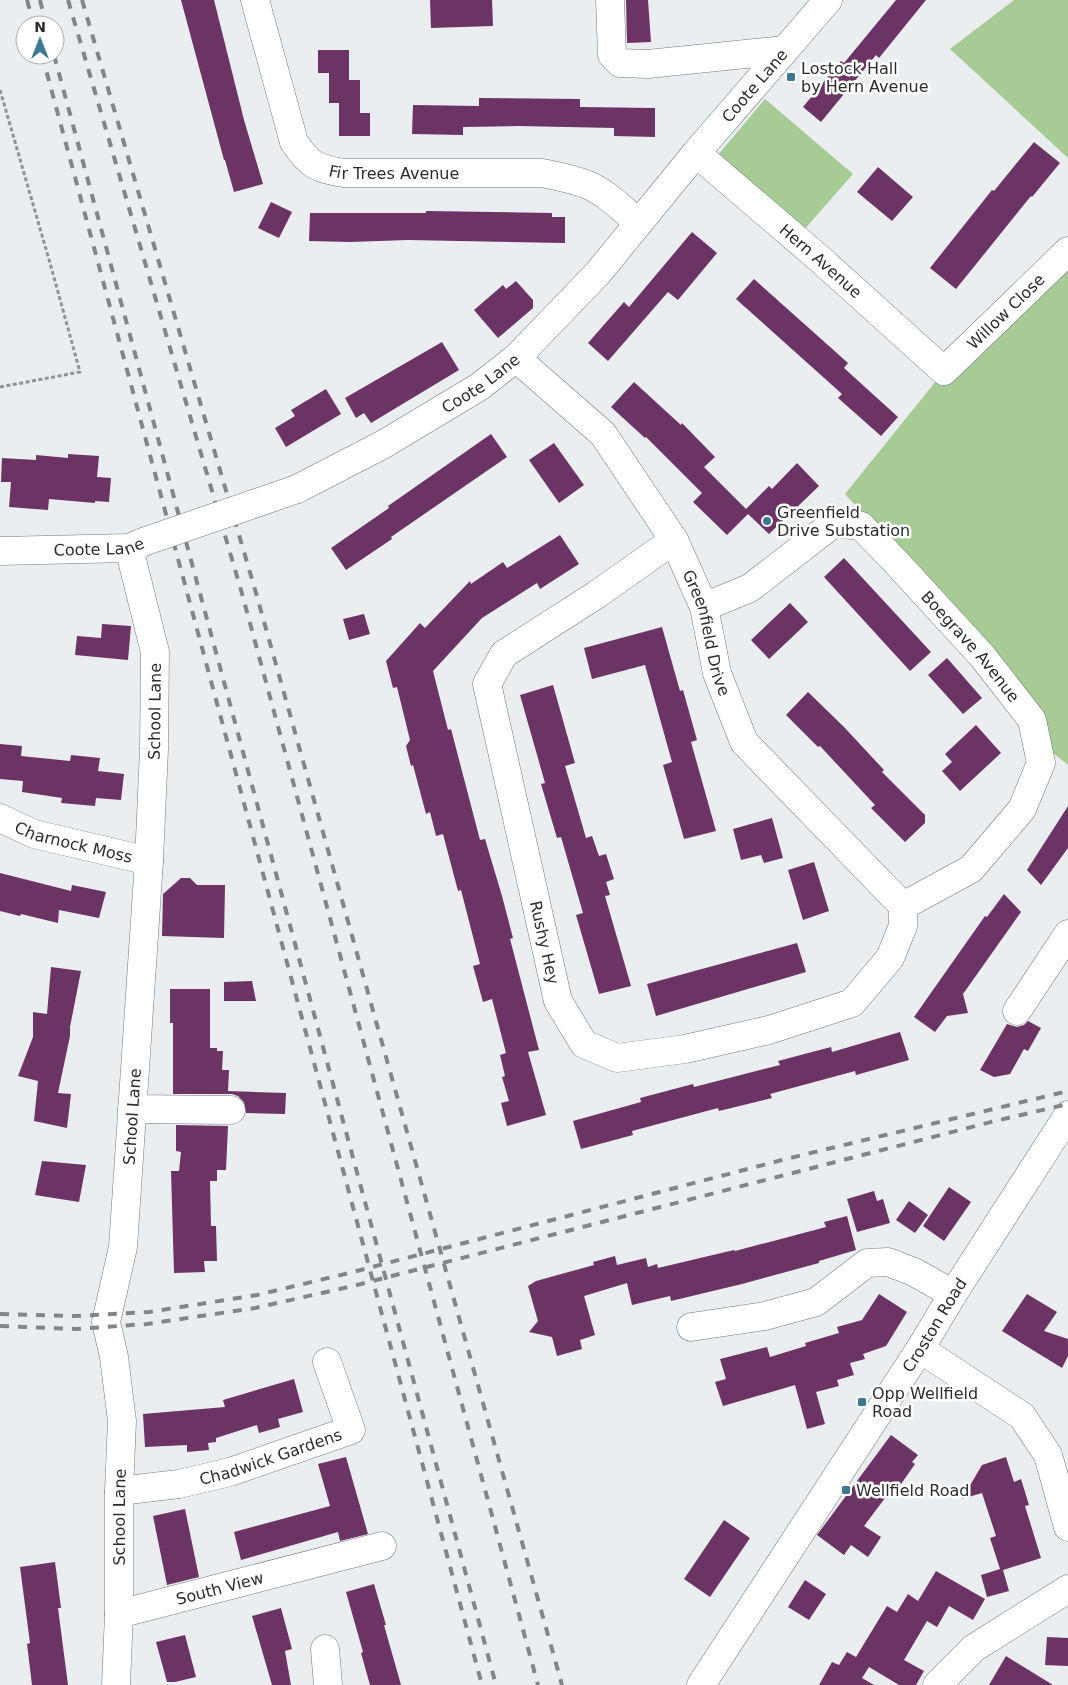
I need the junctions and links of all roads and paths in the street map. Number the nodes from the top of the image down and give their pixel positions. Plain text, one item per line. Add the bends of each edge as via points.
1 (255, 0) edge
2 (610, 0) edge
3 (828, 0) edge
4 (785, 50) junction
5 (0, 90) edge
6 (696, 152) junction
7 (639, 224) junction
8 (1068, 251) edge
9 (516, 358) junction
10 (944, 371) joint
11 (0, 387) edge
12 (674, 540) junction
13 (136, 545) junction
14 (0, 551) edge
15 (704, 607) junction
16 (0, 818) edge
17 (149, 861) junction
18 (903, 906) junction
19 (1068, 934) edge
20 (1017, 1011) dead end
21 (132, 1109) junction
22 (231, 1110) dead end
23 (1068, 1115) edge
24 (953, 1294) junction
25 (691, 1327) dead end
26 (920, 1349) junction
27 (327, 1362) dead end
28 (1058, 1451) edge
29 (119, 1491) junction
30 (1068, 1527) edge
31 (382, 1546) dead end
32 (1063, 1592) edge
33 (119, 1614) junction
34 (325, 1649) dead end
35 (116, 1685) edge
36 (328, 1685) edge
37 (701, 1685) edge
38 (937, 1685) edge

1 - 7 street, Fir Trees Avenue via 294,142 305,158 320,168 344,173 542,173 589,186
2 - 4 street via 612,56 620,62 648,64
3 - 4 street, Coote Lane
4 - 6 street, Coote Lane
5 - 11 path via 80,372
6 - 7 street, Coote Lane
6 - 10 street, Hern Avenue
7 - 9 street, Coote Lane via 598,273
8 - 10 street, Willow Close
9 - 12 street, Greenfield Drive via 603,434
9 - 13 street, Coote Lane, bridge via 479,387 392,440 297,489
12 - 15 street, Greenfield Drive
12 - 18 street, Rushy Hey via 504,654 487,684 558,1002 584,1044 617,1058 685,1049 769,1030 852,1003 890,958 903,926
13 - 14 street, Coote Lane
13 - 17 street, School Lane via 155,652
15 - 18 street, Greenfield Drive via 717,673 744,742
15 - 18 street, Boegrave Avenue via 750,588 834,523 861,526 983,657 1032,720 1042,763 1022,809 971,869
16 - 17 street, Charnock Moss via 34,834
17 - 21 street, School Lane
19 - 20 street
21 - 22 street
21 - 29 street, School Lane via 123,1247 106,1322 122,1421
23 - 24 street, Croston Road
24 - 25 street via 914,1272 888,1262 867,1263 816,1302 765,1316
24 - 26 street, Croston Road
26 - 28 street via 1022,1416
26 - 37 street, Croston Road
27 - 29 street, Chadwick Gardens via 352,1430 230,1472 179,1484
28 - 30 street
29 - 33 street, School Lane
31 - 33 street, South View
32 - 38 street via 974,1648
33 - 35 street, School Lane
34 - 36 street

